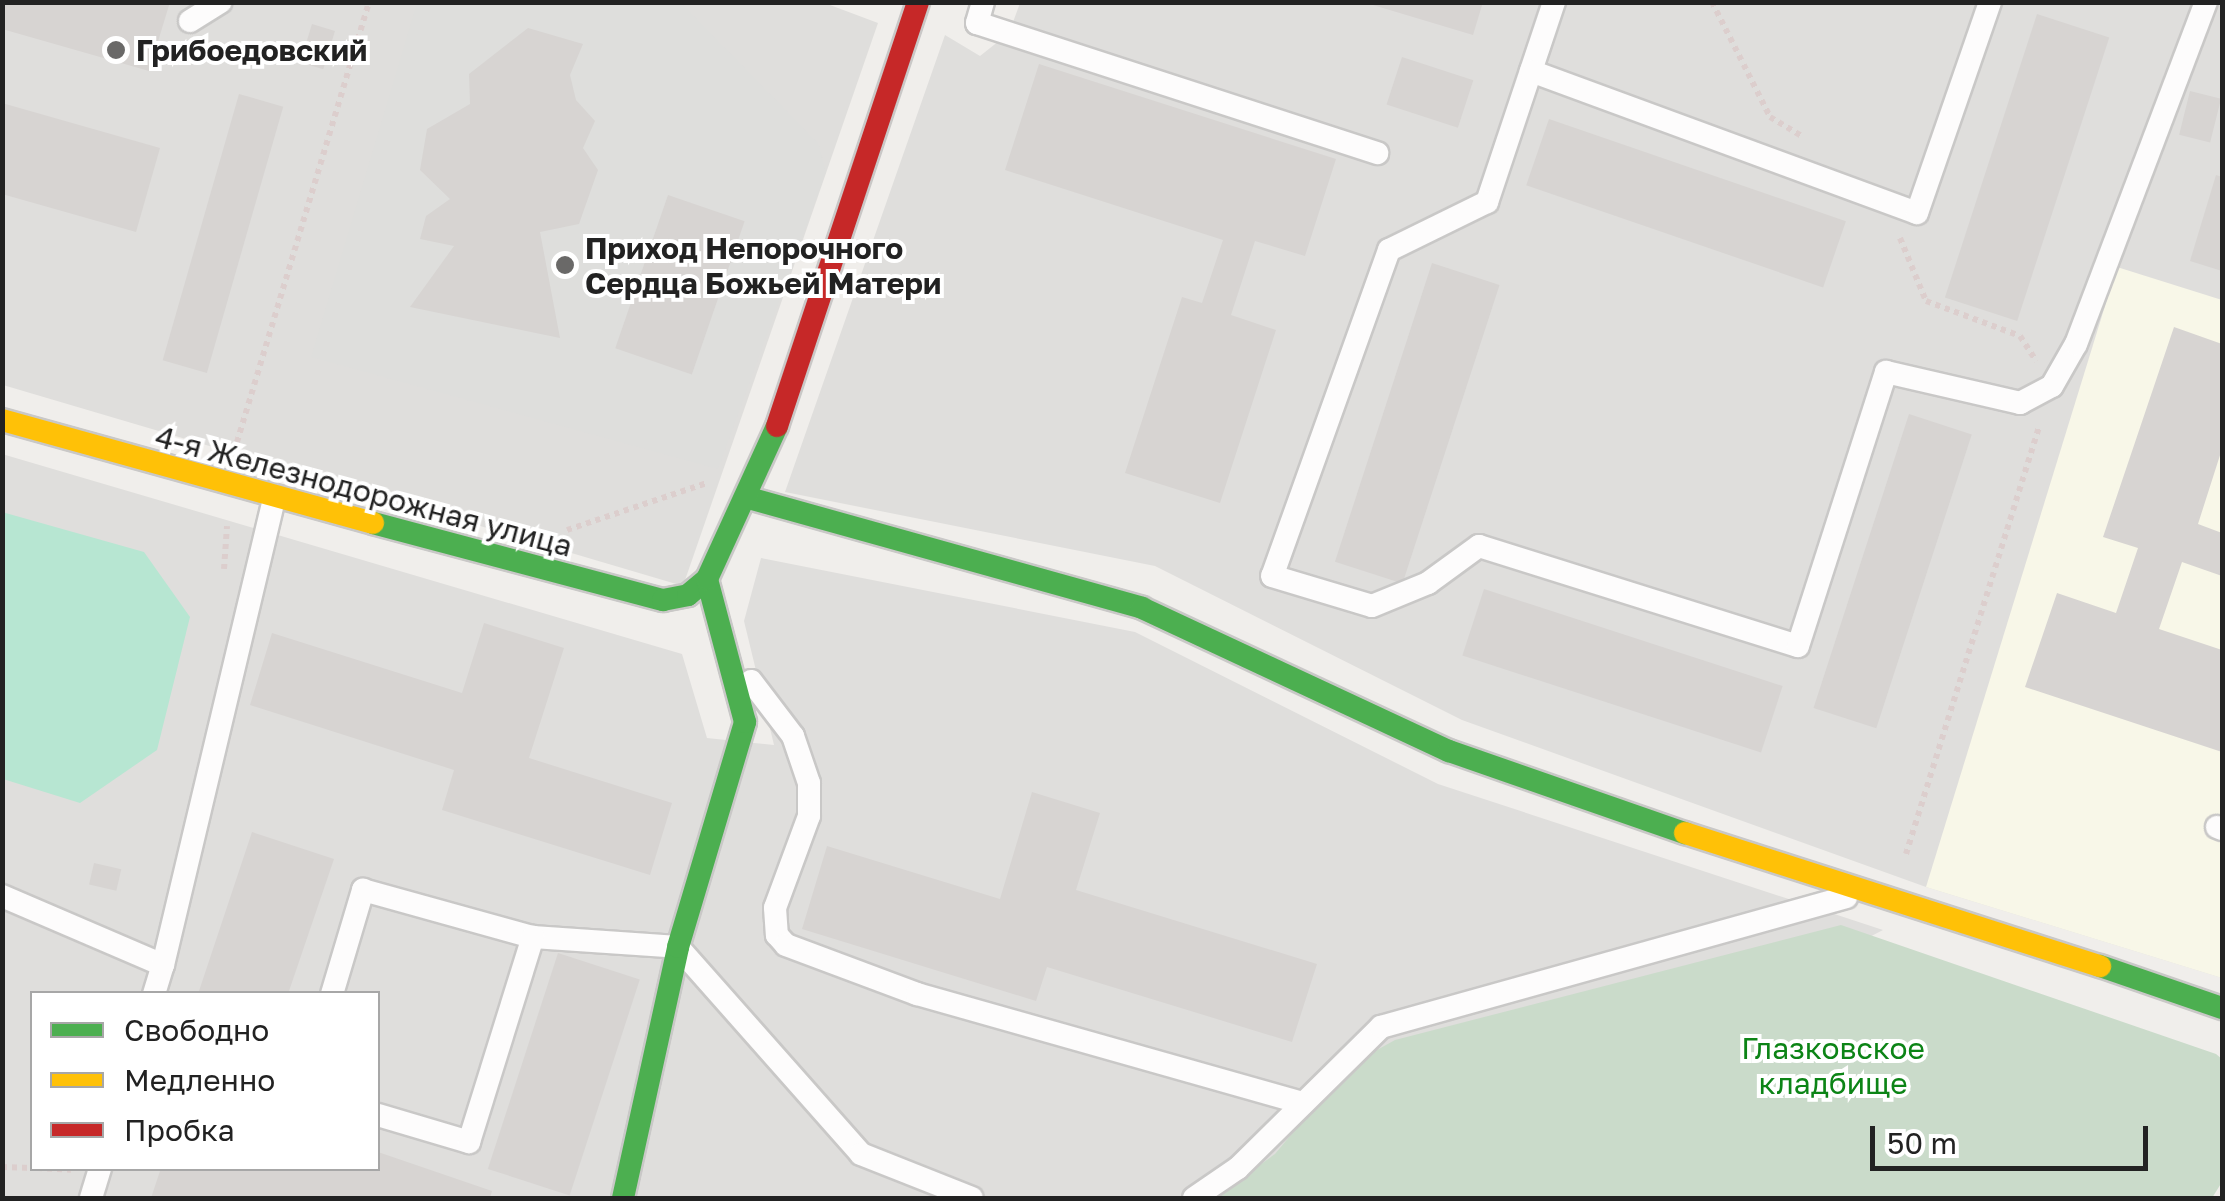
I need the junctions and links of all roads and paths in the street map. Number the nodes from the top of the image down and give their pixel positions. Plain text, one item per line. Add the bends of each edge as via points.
1 (222, 2) edge
2 (369, 2) edge
3 (918, 2) edge
4 (983, 2) edge
5 (1554, 2) edge
6 (1712, 2) edge
7 (1990, 2) edge
8 (2198, 5) edge
9 (190, 22) dead end
10 (1531, 71) junction
11 (1816, 144) dead end
12 (1377, 153) dead end
13 (1884, 201) junction
14 (2052, 386) junction
15 (2, 420) edge
16 (238, 436) dead end
17 (718, 480) dead end
18 (749, 498) junction
19 (274, 500) junction
20 (558, 534) dead end
21 (708, 579) junction
22 (731, 654) junction
23 (1863, 890) junction
24 (2, 896) edge
25 (1892, 898) junction
26 (533, 937) junction
27 (678, 947) junction
28 (162, 965) junction
29 (155, 991) edge
30 (333, 991) edge
31 (2222, 1008) edge
32 (1303, 1103) junction
33 (380, 1116) edge
34 (2, 1166) edge
35 (30, 1168) edge
36 (99, 1171) edge
37 (1223, 1189) edge
38 (91, 1198) edge
39 (623, 1198) edge
40 (972, 1198) edge
41 (1194, 1198) edge

1 - 9 lane
2 - 16 path
3 - 18 street
4 - 12 lane via 977,23
5 - 10 lane
6 - 11 path via 1770,116
7 - 13 lane via 1917,213
8 - 14 lane via 2076,344
10 - 13 lane
10 - 14 lane via 1487,202 1389,250 1272,576 1372,606 1428,583 1479,546 1798,646 1886,372 2020,404
13 - 14 path via 1926,301 2020,336
14 - 25 path
15 - 19 street, 4-я Железнодорожная улица
17 - 20 path
18 - 21 street
18 - 23 street via 1142,608 1449,752
19 - 21 street, 4-я Железнодорожная улица via 663,600 688,594
19 - 28 lane
21 - 22 street
22 - 27 street via 744,722
22 - 32 lane via 793,736 809,783 809,816 775,908 777,935 786,945 917,994
23 - 25 street
23 - 32 lane via 1790,917 1381,1027
24 - 28 lane
25 - 31 street
26 - 27 lane
26 - 30 lane via 363,890
26 - 33 lane via 468,1142
27 - 39 street
27 - 40 lane via 861,1154
28 - 29 lane
32 - 37 lane
34 - 35 path
36 - 38 lane
37 - 41 lane

